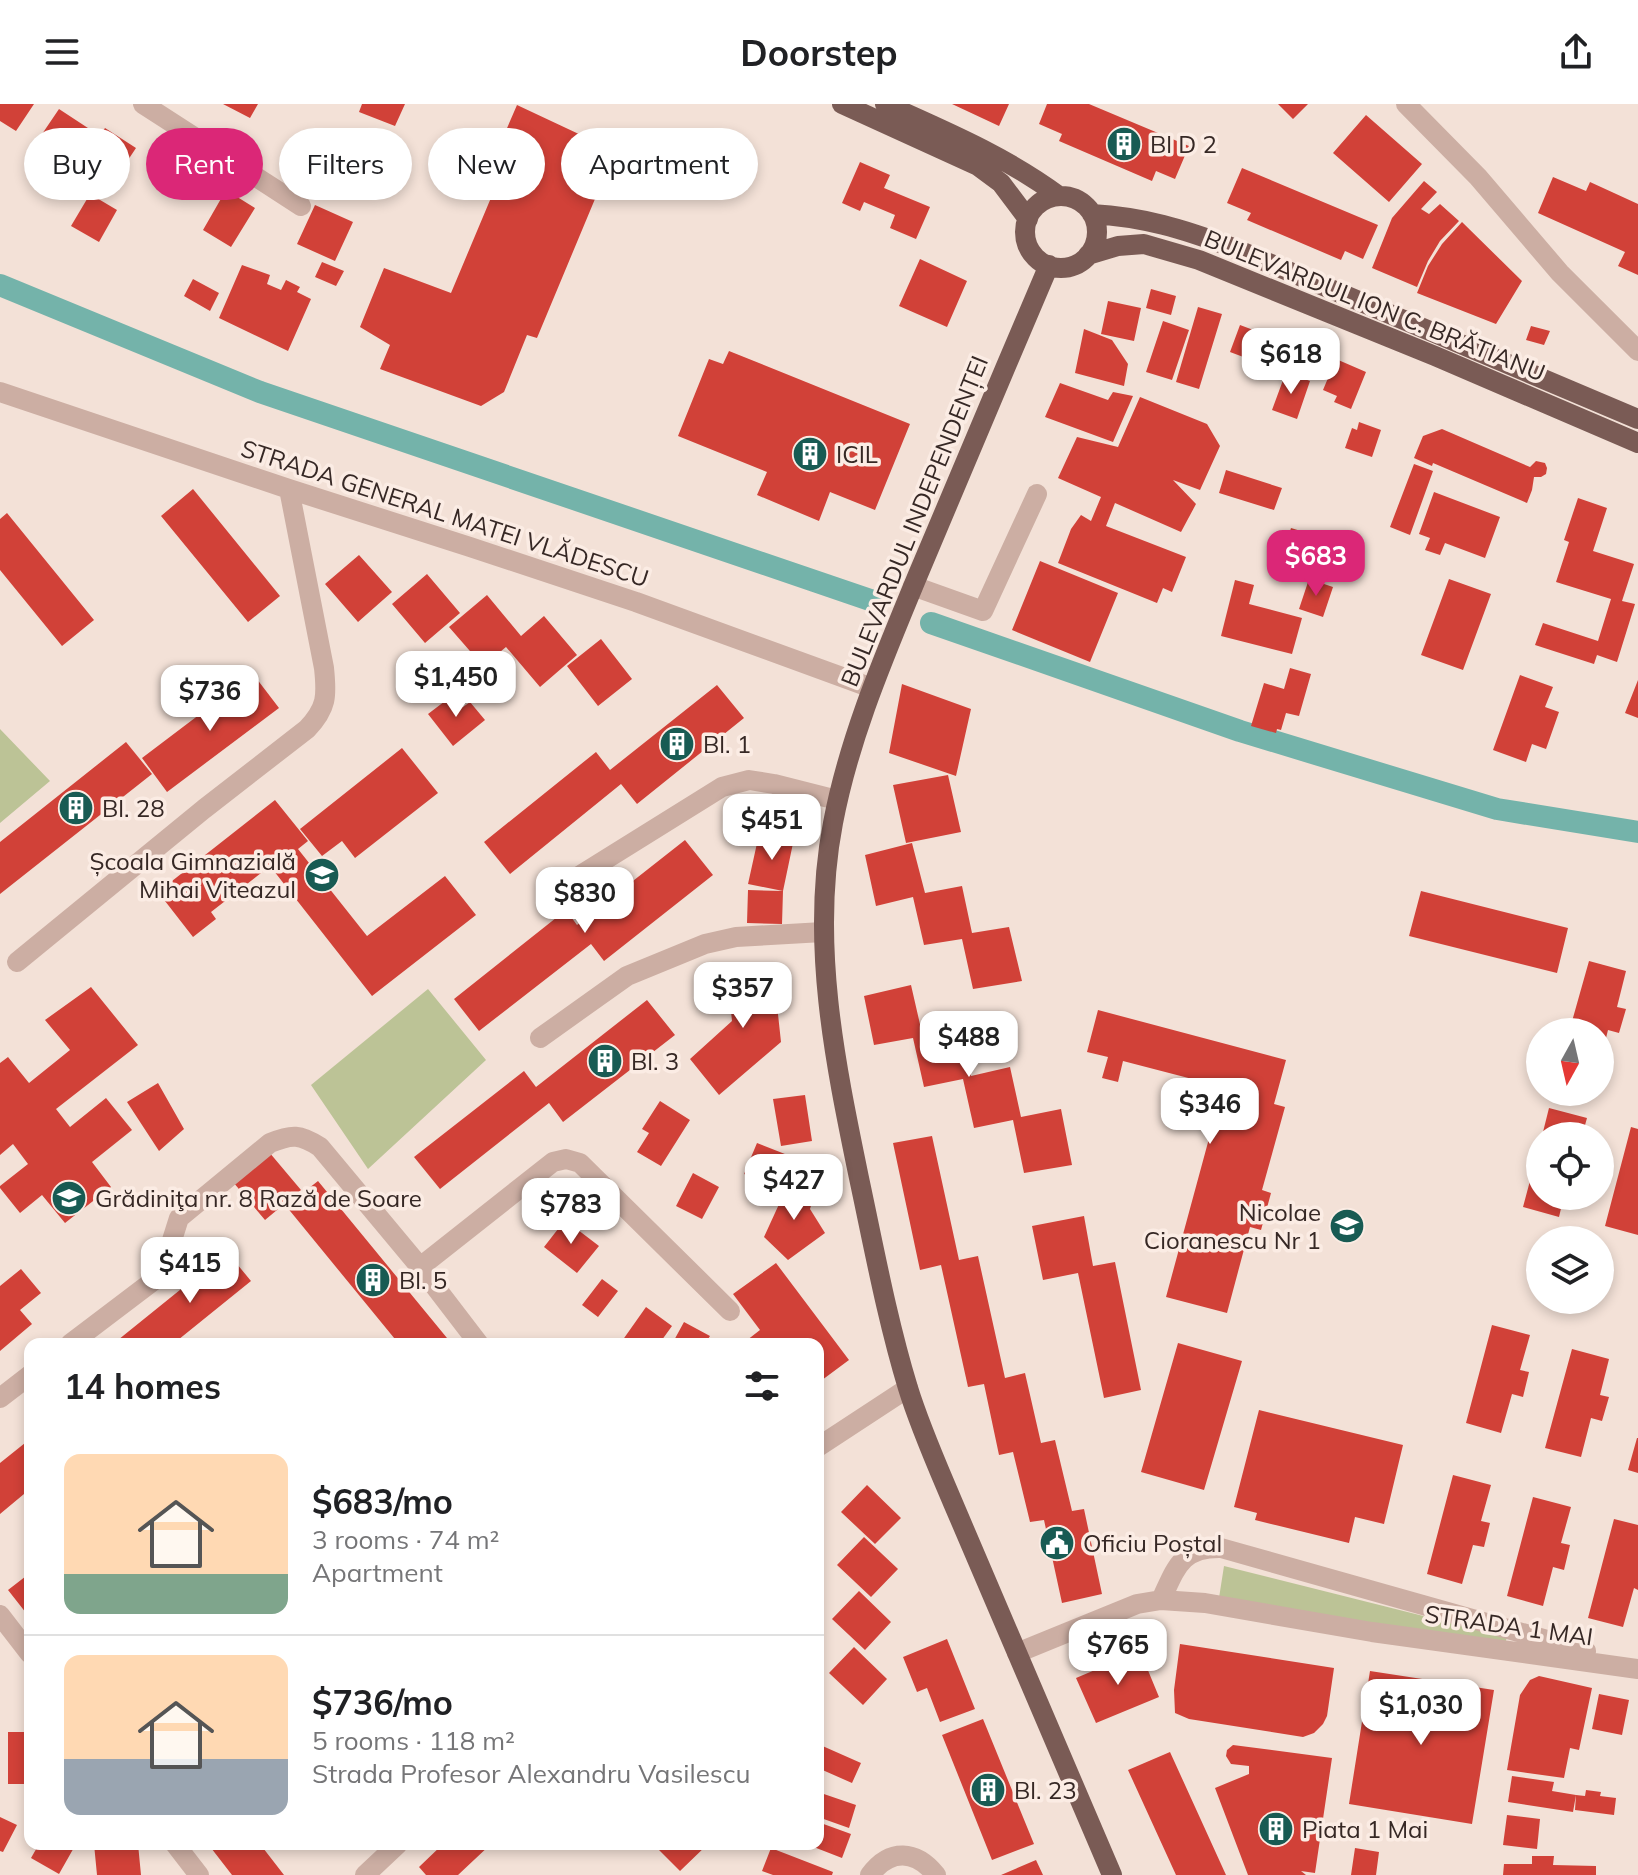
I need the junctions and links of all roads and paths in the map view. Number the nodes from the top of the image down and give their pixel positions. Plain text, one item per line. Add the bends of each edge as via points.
1 (143, 104) edge
2 (842, 104) edge
3 (885, 104) edge
4 (1406, 104) edge
5 (1059, 196) junction
6 (301, 206) dead end
7 (1092, 214) junction
8 (1028, 219) junction
9 (1088, 255) junction
10 (1049, 265) junction
11 (1638, 351) edge
12 (0, 392) edge
13 (1638, 419) edge
14 (1638, 443) edge
15 (289, 489) junction
16 (1037, 494) dead end
17 (913, 586) junction
18 (872, 688) junction
19 (837, 800) junction
20 (547, 896) dead end
21 (823, 932) junction
22 (17, 962) dead end
23 (540, 1038) dead end
24 (420, 1267) junction
25 (730, 1311) dead end
26 (78, 1338) edge
27 (474, 1338) edge
28 (24, 1380) edge
29 (908, 1388) junction
30 (0, 1398) edge
31 (824, 1443) edge
32 (1161, 1600) junction
33 (0, 1615) edge
34 (1521, 1643) junction
35 (24, 1646) edge
36 (1017, 1653) junction
37 (1638, 1668) edge
38 (180, 1850) edge
39 (392, 1850) edge
40 (199, 1875) edge
41 (365, 1875) edge
42 (870, 1875) edge
43 (936, 1875) edge
44 (1112, 1875) edge

1 - 6 street
2 - 8 main road via 978,166 1001,183
3 - 5 main road via 995,155
4 - 11 street
5 - 7 main road via 1077,200
5 - 8 main road via 1039,204
7 - 9 main road via 1096,237
7 - 13 main road, BULEVARDUL ION C. BRĂTIANU via 1169,225 1231,247
8 - 10 main road via 1028,245
9 - 10 main road via 1070,266
9 - 14 main road, BULEVARDUL ION C. BRĂTIANU via 1144,244 1199,260
10 - 17 main road, BULEVARDUL INDEPENDENȚEI
12 - 15 street, STRADA GENERAL MATEI VLĂDESCU
15 - 18 street, STRADA GENERAL MATEI VLĂDESCU via 636,602
15 - 22 street via 324,668 325,704 318,717
16 - 17 street via 983,611
17 - 18 main road, BULEVARDUL INDEPENDENȚEI
18 - 19 main road, BULEVARDUL INDEPENDENȚEI
19 - 20 street via 749,780 722,787
19 - 21 main road, BULEVARDUL INDEPENDENȚEI
21 - 23 street via 705,944 627,976
21 - 29 main road, BULEVARDUL INDEPENDENȚEI via 840,1079
24 - 25 street via 553,1162 566,1159 580,1163
24 - 26 street via 320,1147 305,1137 286,1136 270,1143 179,1218 161,1275
24 - 27 street
28 - 30 street
29 - 31 street
29 - 36 main road, BULEVARDUL INDEPENDENȚEI
32 - 34 street, STRADA 1 MAI via 1372,1632
32 - 34 street via 1181,1559 1206,1547 1221,1548
32 - 36 street, STRADA 1 MAI via 1137,1604
33 - 35 street
34 - 37 street, STRADA 1 MAI
36 - 44 main road, BULEVARDUL INDEPENDENȚEI
38 - 40 street
39 - 41 street
42 - 43 street via 891,1856 909,1855

